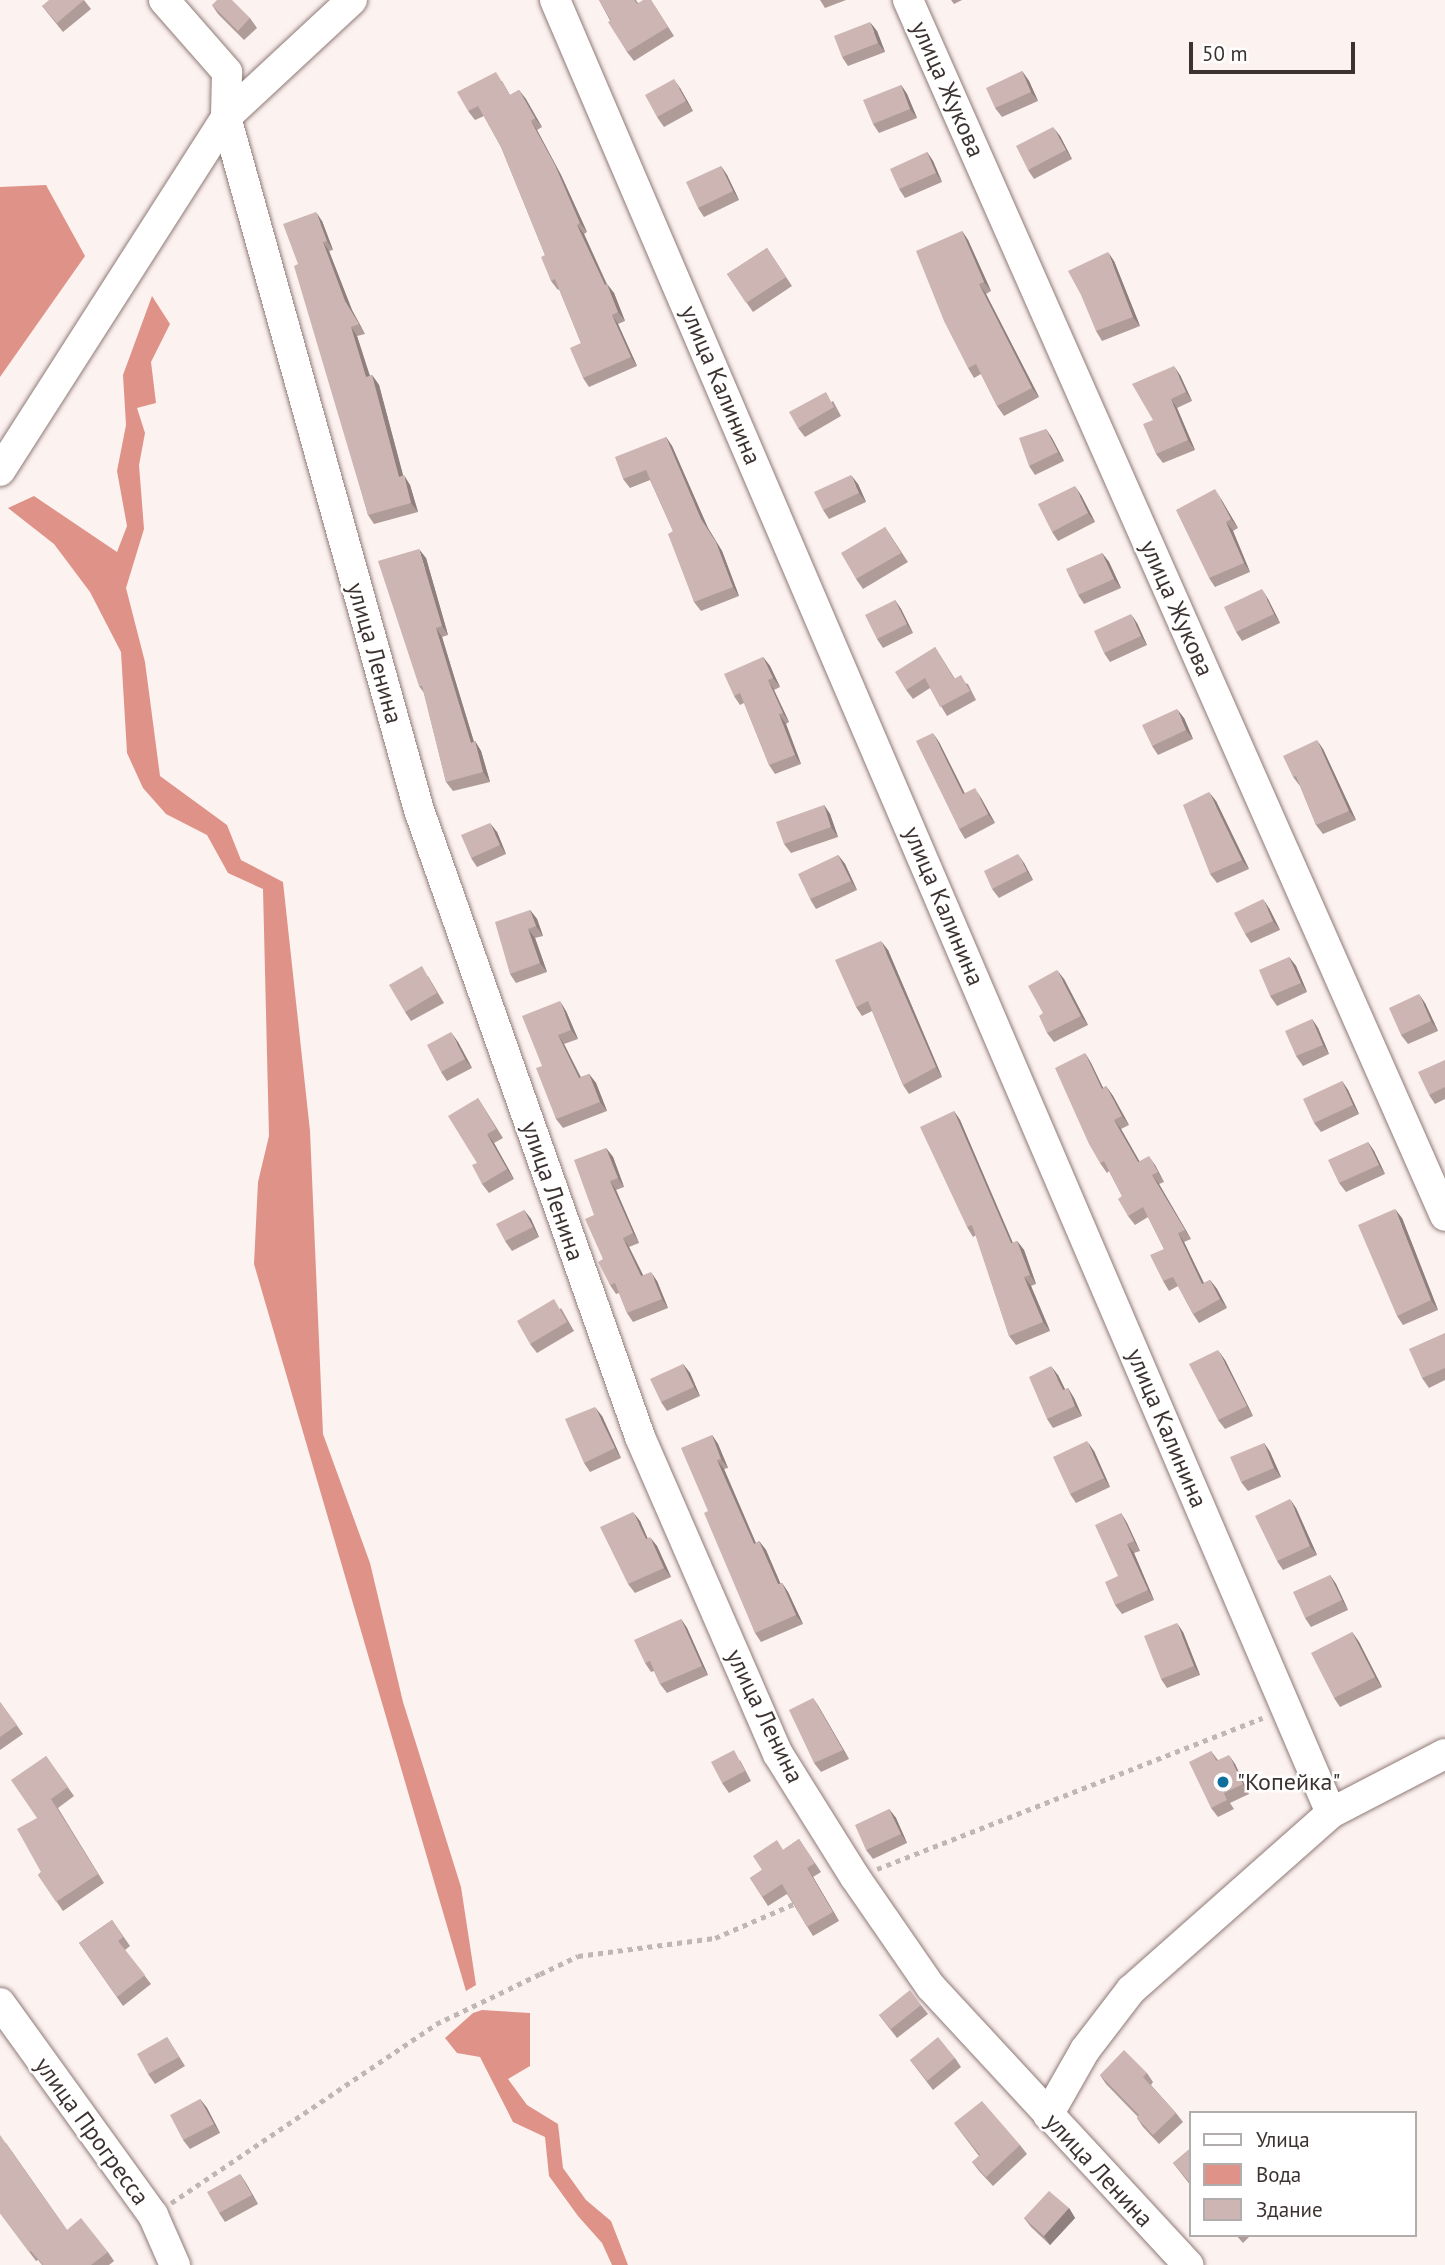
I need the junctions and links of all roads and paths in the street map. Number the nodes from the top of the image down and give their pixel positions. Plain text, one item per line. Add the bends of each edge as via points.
1 (164, 0) edge
2 (352, 0) edge
3 (555, 0) edge
4 (908, 0) edge
5 (226, 117) junction
6 (0, 471) edge
7 (1445, 1216) edge
8 (1287, 1709) junction
9 (1445, 1754) edge
10 (1331, 1813) junction
11 (855, 1877) junction
12 (808, 1897) edge
13 (0, 2003) edge
14 (1048, 2115) junction
15 (153, 2215) junction
16 (175, 2265) edge
17 (1188, 2265) edge

1 - 5 street, улица Ленина via 227,72
2 - 5 street
3 - 8 street, улица Калинина
4 - 7 street, улица Жукова
5 - 6 street
5 - 11 street, улица Ленина via 419,810 640,1437 778,1754
8 - 10 street, улица Калинина
8 - 11 path
9 - 10 street
10 - 14 street via 1131,1990 1085,2050
11 - 14 street, улица Ленина via 931,1987
12 - 15 path via 715,1938 578,1956 436,2024
13 - 15 street, улица Прогресса
14 - 17 street, улица Ленина
15 - 16 street, улица Прогресса

